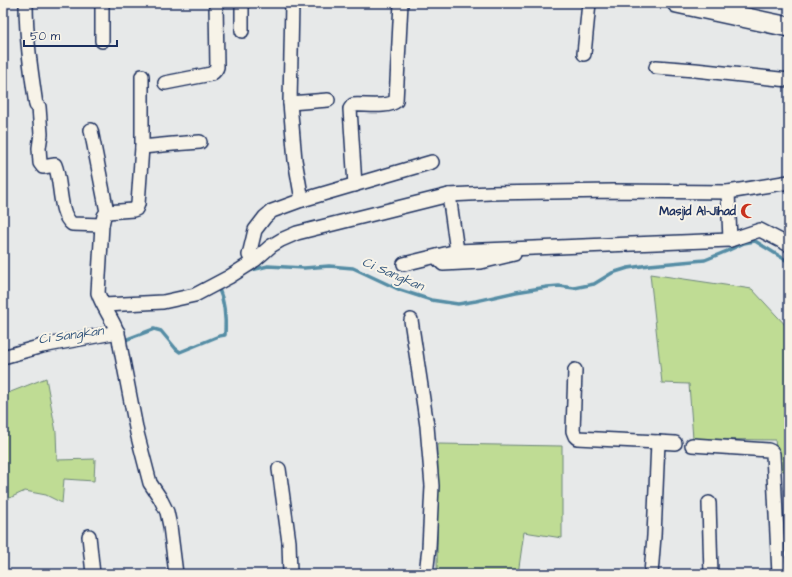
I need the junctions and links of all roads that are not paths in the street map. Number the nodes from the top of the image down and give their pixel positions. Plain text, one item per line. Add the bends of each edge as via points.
1 (26, 3) edge
2 (102, 3) edge
3 (216, 3) edge
4 (242, 3) edge
5 (292, 3) edge
6 (401, 3) edge
7 (589, 3) edge
8 (677, 3) edge
9 (733, 8) edge
10 (789, 27) edge
11 (242, 31) dead end
12 (102, 41) dead end
13 (584, 54) dead end
14 (656, 67) dead end
15 (142, 76) dead end
16 (789, 80) edge
17 (165, 83) dead end
18 (328, 100) dead end
19 (290, 103) junction
20 (91, 130) dead end
21 (200, 142) dead end
22 (142, 147) junction
23 (432, 162) dead end
24 (789, 182) edge
25 (355, 185) junction
26 (728, 192) junction
27 (449, 195) junction
28 (302, 200) junction
29 (107, 212) junction
30 (102, 225) junction
31 (730, 240) junction
32 (789, 245) edge
33 (535, 248) junction
34 (457, 251) junction
35 (438, 256) junction
36 (252, 260) junction
37 (404, 264) dead end
38 (104, 305) junction
39 (411, 320) dead end
40 (119, 339) junction
41 (3, 357) edge
42 (575, 370) dead end
43 (658, 442) junction
44 (675, 444) dead end
45 (692, 445) dead end
46 (280, 469) dead end
47 (709, 503) dead end
48 (88, 536) dead end
49 (779, 573) edge
50 (93, 574) edge
51 (176, 574) edge
52 (290, 574) edge
53 (426, 574) edge
54 (651, 574) edge
55 (711, 574) edge

1 - 30 street via 28,41 40,118 40,163 43,167 55,166 64,210 69,221 72,224
2 - 12 street
3 - 17 street via 216,69 211,74
4 - 11 street
5 - 19 street
6 - 25 street via 396,101 387,105 353,105 350,109
7 - 13 street
8 - 9 main road
9 - 10 main road
14 - 16 street
15 - 22 street
18 - 19 street
19 - 28 street via 295,160
20 - 29 street
21 - 22 street
22 - 29 street via 138,207 133,210
23 - 25 street
24 - 26 street
25 - 28 street
26 - 27 street via 613,191
26 - 31 street
27 - 34 street
27 - 36 street via 297,233 281,240
28 - 36 street via 272,211 265,217 255,230 249,255
29 - 30 street
30 - 38 street via 98,293
31 - 32 street via 760,230
31 - 33 street
33 - 34 street
33 - 35 street via 481,262 444,264
34 - 35 street
35 - 37 street
36 - 38 street via 229,277 195,295 163,302
38 - 40 street
39 - 53 street via 427,426 432,486
40 - 41 street via 42,346
40 - 51 street via 148,477 167,512
42 - 43 street via 573,431 577,438
43 - 44 street
43 - 54 street
45 - 49 street via 772,452
46 - 52 street via 289,542
47 - 55 street
48 - 50 street

